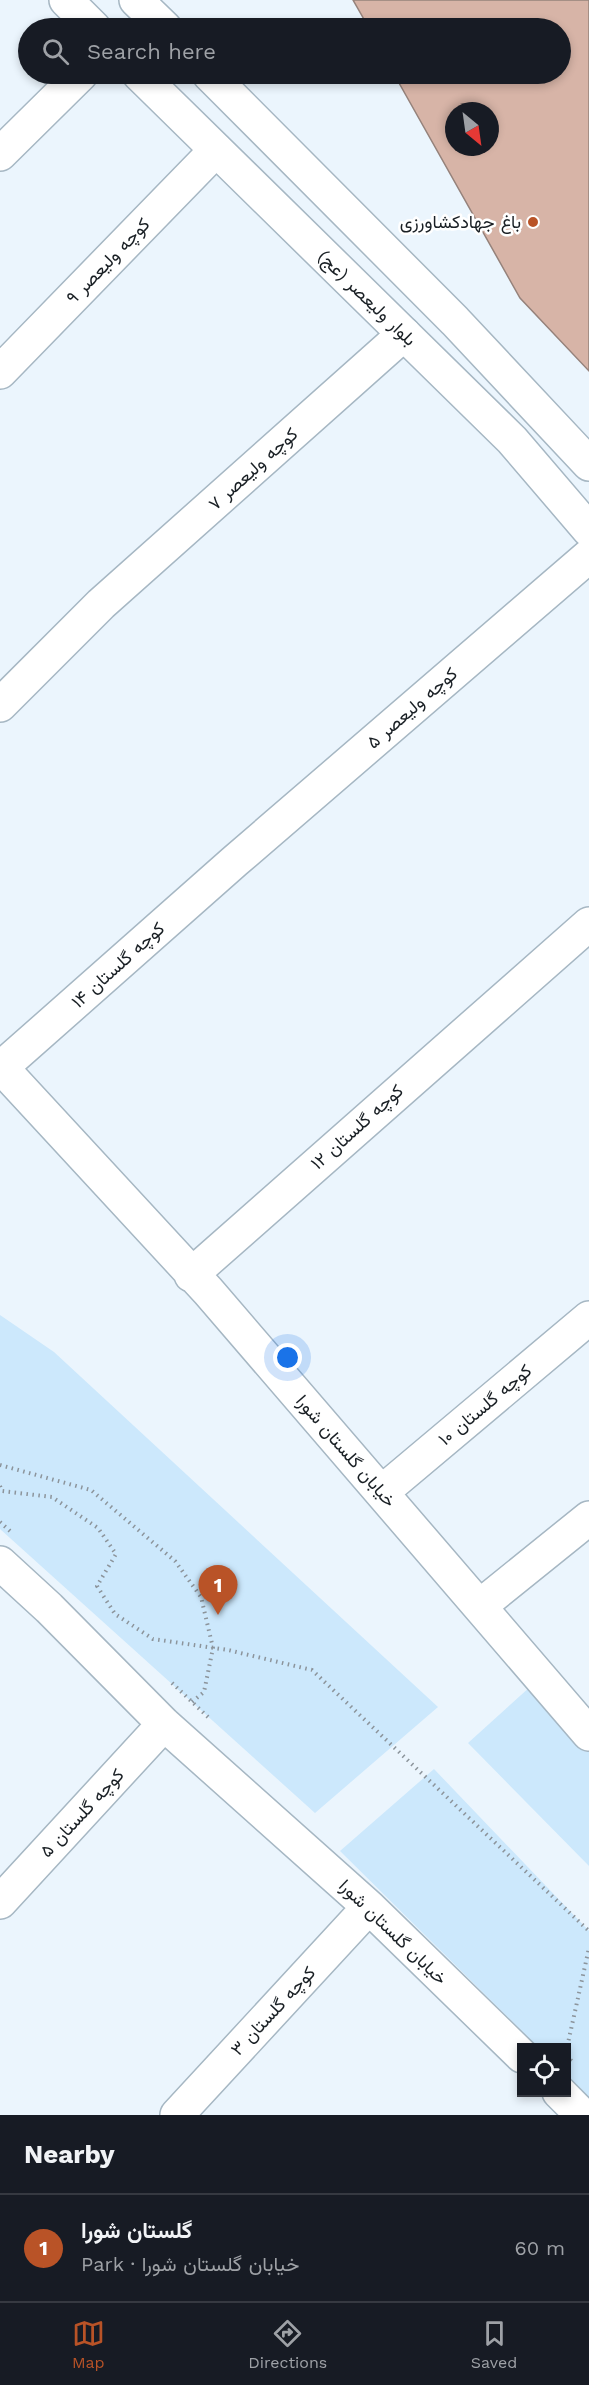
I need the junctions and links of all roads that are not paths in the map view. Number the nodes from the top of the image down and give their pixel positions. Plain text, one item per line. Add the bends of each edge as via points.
1 (66, 0) edge
2 (136, 0) edge
3 (84, 18) edge
4 (155, 18) edge
5 (71, 84) edge
6 (149, 84) edge
7 (219, 84) edge
8 (216, 150) junction
9 (0, 154) edge
10 (404, 334) junction
11 (0, 372) edge
12 (589, 464) edge
13 (589, 530) edge
14 (589, 556) edge
15 (0, 705) edge
16 (235, 861) joint
17 (589, 924) edge
18 (1, 1067) edge
19 (191, 1275) junction
20 (589, 1318) edge
21 (382, 1492) junction
22 (589, 1518) edge
23 (0, 1563) edge
24 (480, 1606) junction
25 (164, 1724) junction
26 (589, 1734) edge
27 (0, 1902) edge
28 (369, 1907) junction
29 (517, 2051) edge
30 (177, 2115) edge

1 - 3 street
2 - 4 street
5 - 9 street
6 - 8 street, بلوار ولیعصر (عج)
7 - 12 street via 455,321
8 - 10 street, بلوار ولیعصر (عج)
8 - 11 street, کوچه ولیعصر ۹
10 - 13 street, بلوار ولیعصر (عج) via 513,440
10 - 15 street, کوچه ولیعصر ۷ via 101,604
14 - 16 street, کوچه ولیعصر ۵
16 - 18 street, کوچه گلستان ۱۴
17 - 19 street, کوچه گلستان ۱۲
18 - 19 street, خیابان گلستان شورا
19 - 21 street, خیابان گلستان شورا
20 - 21 street, کوچه گلستان ۱۰
21 - 24 street, خیابان گلستان شورا
22 - 24 street
23 - 25 street, خیابان گلستان شورا
24 - 26 street, خیابان گلستان شورا
25 - 27 street, کوچه گلستان ۵
25 - 28 street, خیابان گلستان شورا
28 - 29 street, خیابان گلستان شورا
28 - 30 street, کوچه گلستان ۳

